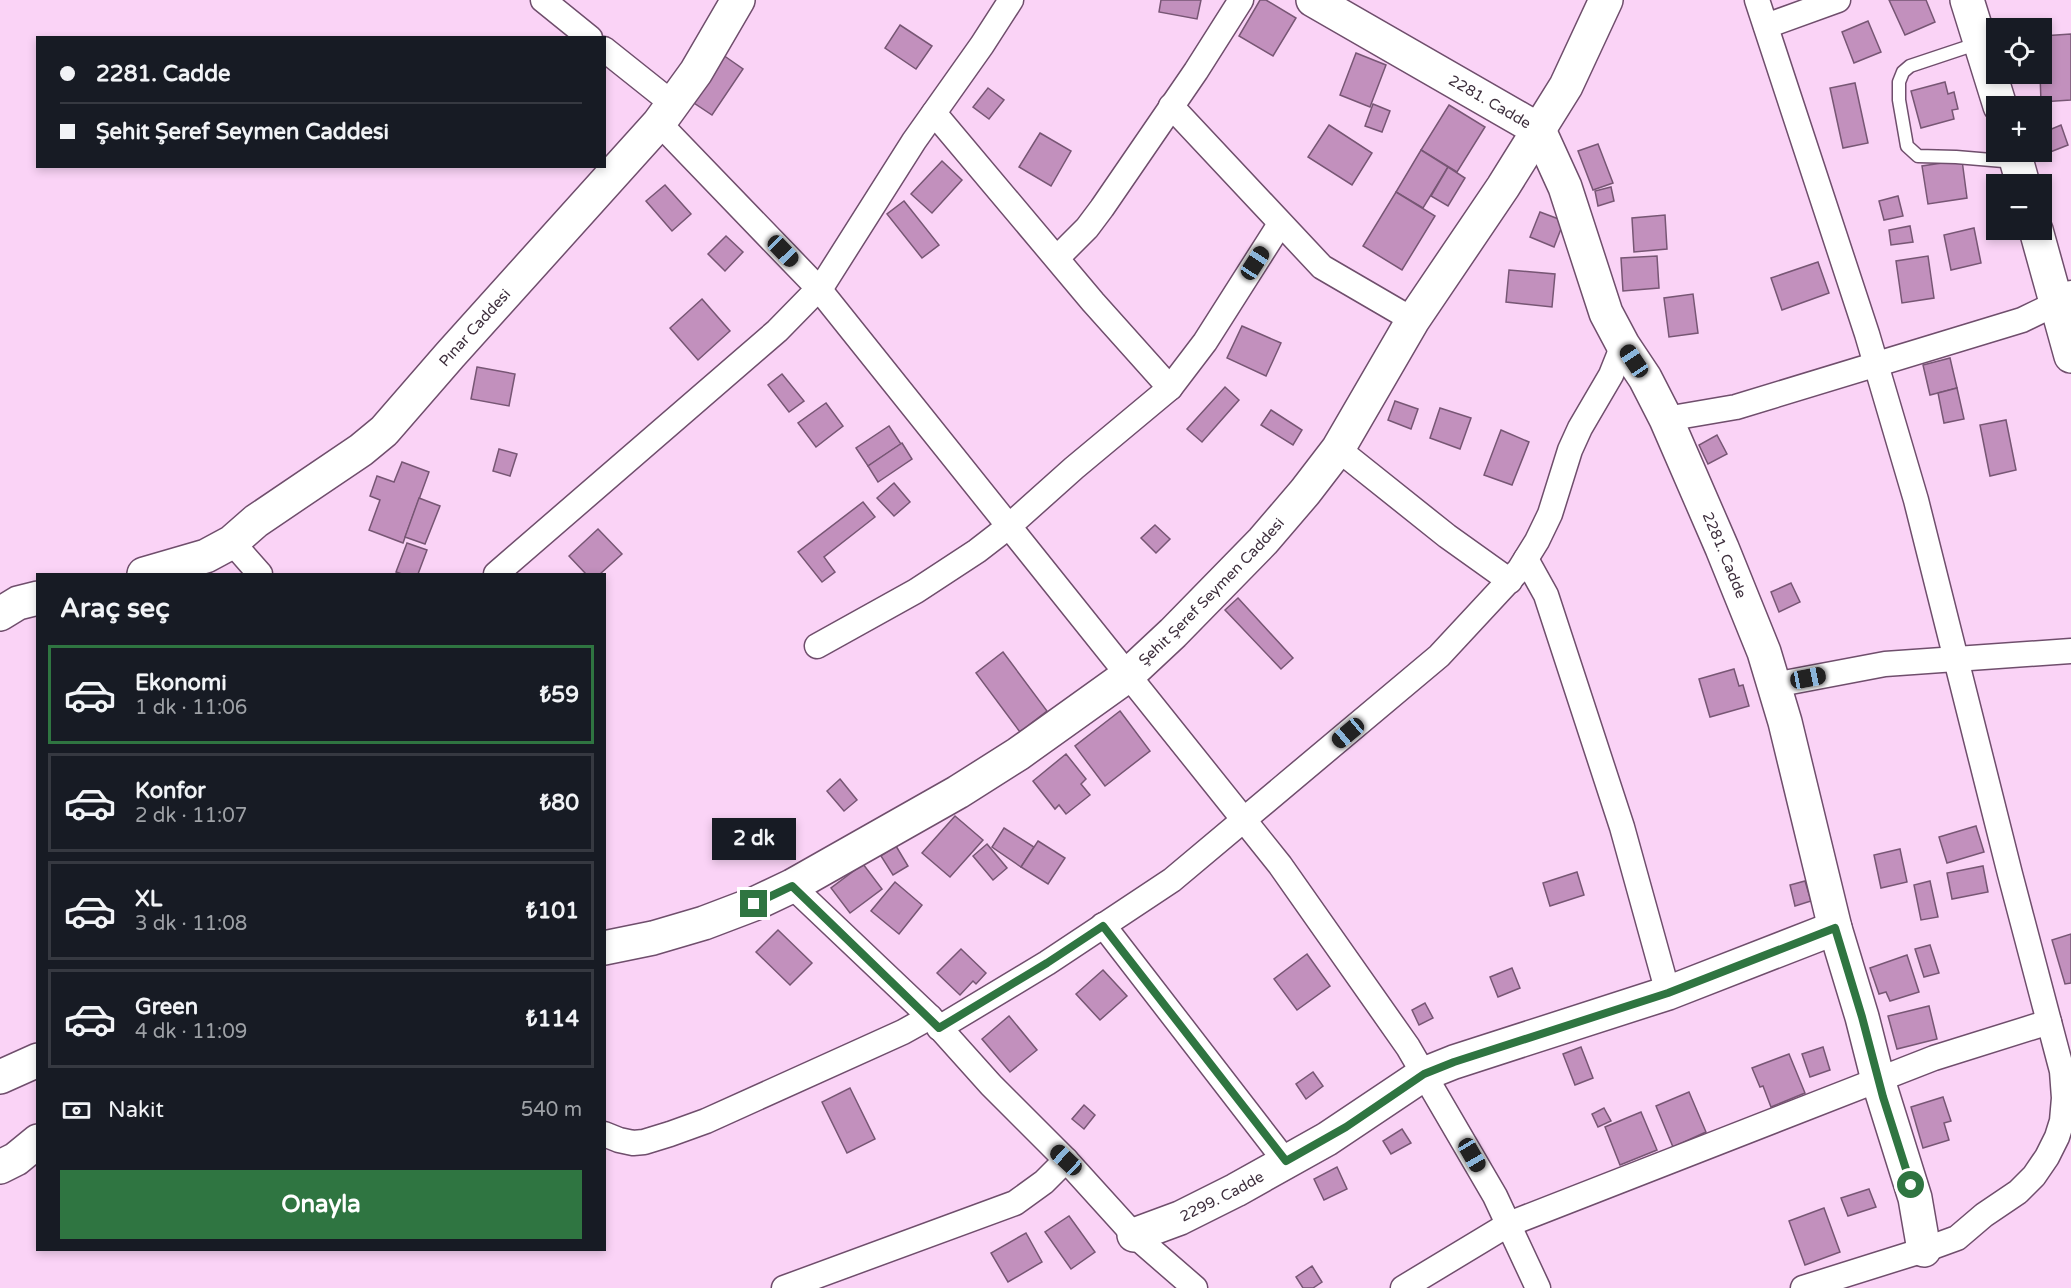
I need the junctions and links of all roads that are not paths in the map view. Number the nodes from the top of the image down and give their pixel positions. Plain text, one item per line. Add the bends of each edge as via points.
1 (543, 0) edge
2 (738, 0) edge
3 (1011, 0) edge
4 (1241, 0) edge
5 (1313, 0) edge
6 (1606, 0) edge
7 (1757, 0) edge
8 (1838, 0) edge
9 (1967, 0) edge
10 (1766, 26) junction
11 (588, 36) edge
12 (1980, 43) junction
13 (606, 51) edge
14 (1997, 96) edge
15 (1171, 106) junction
16 (934, 113) junction
17 (666, 114) junction
18 (1539, 130) junction
19 (2018, 166) edge
20 (1280, 224) junction
21 (2040, 240) edge
22 (1057, 258) junction
23 (819, 289) junction
24 (2063, 299) edge
25 (1413, 320) junction
26 (1623, 345) junction
27 (2071, 356) edge
28 (1877, 366) junction
29 (1170, 388) junction
30 (1666, 419) junction
31 (1338, 449) junction
32 (1008, 527) junction
33 (232, 542) junction
34 (1526, 559) junction
35 (147, 573) edge
36 (259, 573) edge
37 (497, 573) edge
38 (1510, 581) junction
39 (36, 598) edge
40 (0, 614) edge
41 (817, 646) dead end
42 (2071, 651) edge
43 (1955, 659) junction
44 (1127, 675) junction
45 (1774, 685) junction
46 (1245, 821) junction
47 (792, 886) junction
48 (1103, 926) junction
49 (1835, 928) junction
50 (606, 948) edge
51 (1668, 993) junction
52 (2049, 1022) junction
53 (935, 1023) junction
54 (36, 1061) edge
55 (1424, 1074) junction
56 (0, 1077) edge
57 (1878, 1080) junction
58 (606, 1135) edge
59 (36, 1143) edge
60 (1066, 1160) junction
61 (1286, 1161) junction
62 (0, 1167) edge
63 (1509, 1224) junction
64 (1134, 1235) junction
65 (1924, 1250) junction
66 (784, 1288) edge
67 (1196, 1288) edge
68 (1403, 1288) edge
69 (1538, 1288) edge
70 (1805, 1288) edge

1 - 11 street
2 - 17 street, Pınar Caddesi
3 - 16 street
4 - 15 street
5 - 18 street, 2281. Cadde
6 - 18 street, Şehit Şeref Seymen Caddesi via 1566,86
7 - 10 street
8 - 10 street
9 - 12 street
10 - 28 street
12 - 14 street
12 - 19 lane via 1910,66 1903,72 1899,100 1907,146 1918,156
13 - 17 street
15 - 20 street
15 - 22 street via 1102,208
16 - 22 street
16 - 23 street
17 - 23 street
17 - 33 street, Pınar Caddesi via 384,431
18 - 25 street, Şehit Şeref Seymen Caddesi
18 - 26 street, 2281. Cadde via 1565,187 1603,304
20 - 25 street via 1322,267
20 - 29 street via 1205,342
21 - 24 street
22 - 29 street
23 - 32 street
23 - 37 street via 777,331
24 - 27 street
24 - 28 street via 2022,321
25 - 31 street, Şehit Şeref Seymen Caddesi
26 - 30 street, 2281. Cadde
26 - 34 street via 1570,450 1550,514
28 - 30 street via 1736,407
28 - 43 street via 1916,500
29 - 32 street
30 - 45 street, 2281. Cadde via 1747,607
31 - 38 street
31 - 44 street, Şehit Şeref Seymen Caddesi via 1263,541
32 - 41 street via 916,591
32 - 44 street
33 - 35 street, Pınar Caddesi via 206,556
33 - 36 street
34 - 38 street
34 - 51 street via 1546,595 1622,827
38 - 46 street via 1439,656
39 - 40 street
42 - 43 street
43 - 45 street via 1885,664
43 - 52 street
44 - 46 street
44 - 47 street, Şehit Şeref Seymen Caddesi via 978,779
45 - 49 street, 2281. Cadde
46 - 48 street via 1172,880
46 - 55 street via 1403,1038
47 - 50 street, Şehit Şeref Seymen Caddesi via 704,923
47 - 53 street
48 - 53 street via 1047,963
48 - 61 street
49 - 51 street, 2299. Cadde
49 - 57 street, 2281. Cadde
51 - 55 street, 2299. Cadde
52 - 57 street
52 - 65 street via 2062,1071 2064,1098 2062,1121 2047,1157 2018,1192 1956,1238
53 - 58 street via 903,1032 706,1121 644,1142 633,1143
53 - 60 street
54 - 56 street
55 - 61 street, 2299. Cadde via 1346,1127
55 - 63 street
57 - 63 street
57 - 65 street, 2281. Cadde via 1915,1198
59 - 62 street
60 - 64 street
60 - 66 street via 1016,1203
61 - 64 street, 2299. Cadde via 1209,1204
63 - 68 street
63 - 69 street
64 - 67 street
65 - 70 street

